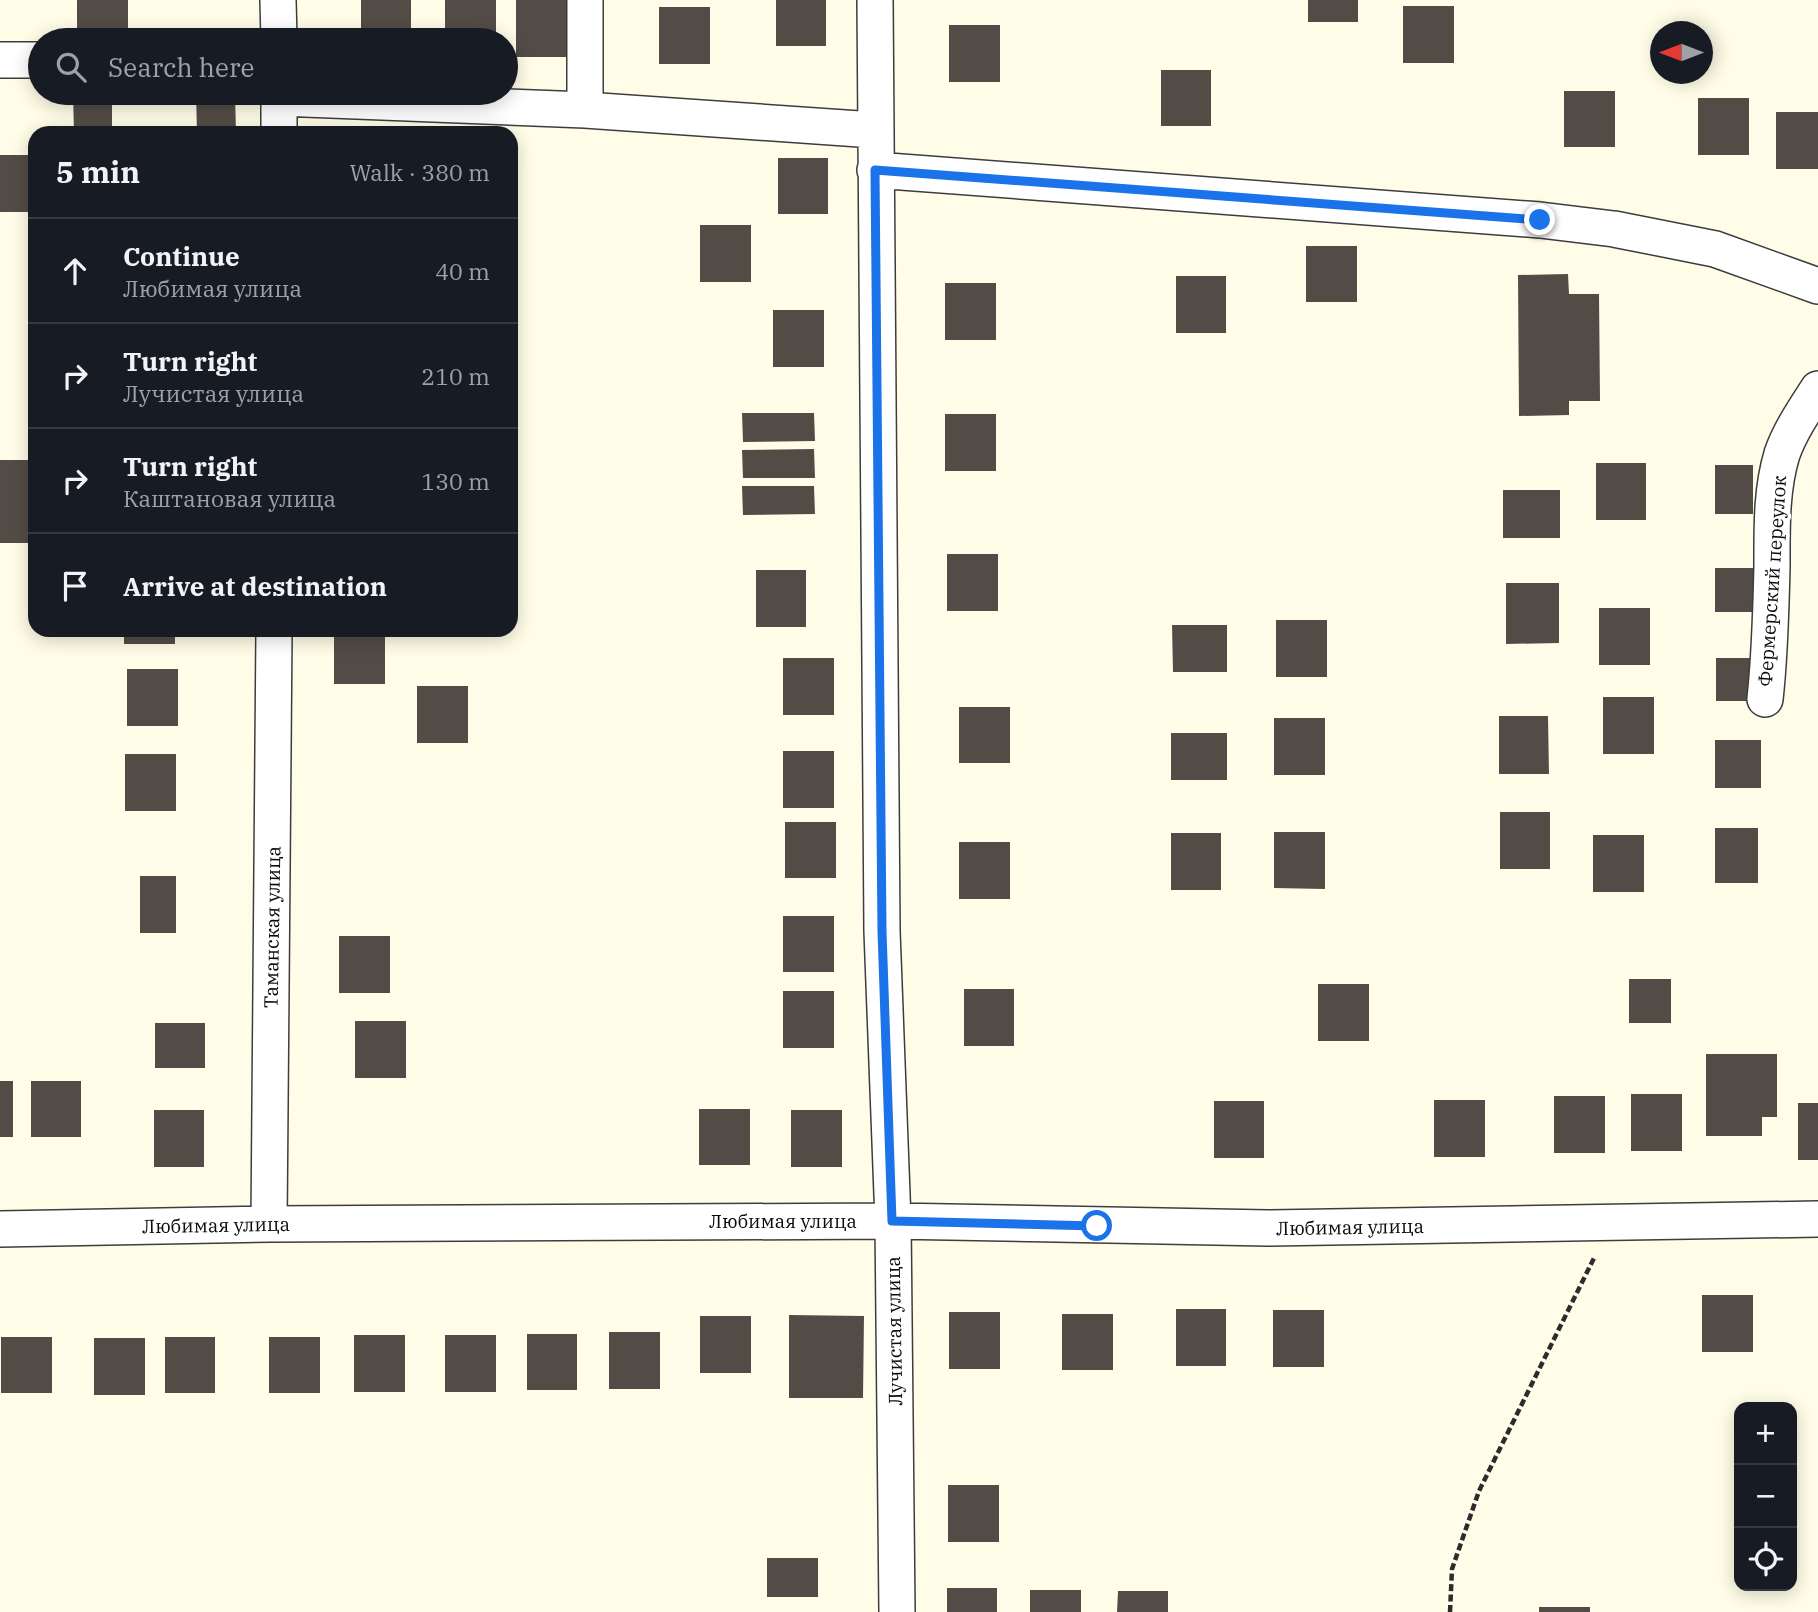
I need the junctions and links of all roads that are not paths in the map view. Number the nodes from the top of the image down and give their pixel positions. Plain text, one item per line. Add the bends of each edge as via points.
1 (278, 0) edge
2 (585, 0) edge
3 (875, 0) edge
4 (279, 28) edge
5 (0, 60) edge
6 (28, 60) edge
7 (279, 105) edge
8 (483, 105) edge
9 (585, 110) junction
10 (279, 126) edge
11 (874, 130) junction
12 (875, 170) junction
13 (1818, 286) edge
14 (1818, 389) edge
15 (274, 637) edge
16 (1765, 699) dead end
17 (1818, 1219) edge
18 (892, 1221) junction
19 (269, 1224) junction
20 (0, 1228) edge
21 (897, 1612) edge

1 - 4 street
2 - 9 street
3 - 11 street, Лучистая улица
5 - 6 street
7 - 10 street
8 - 9 street
9 - 11 street
11 - 12 street, Лучистая улица
12 - 13 street via 1614,229 1715,249
12 - 18 street, Лучистая улица via 882,931
14 - 16 street, Фермерский переулок via 1783,453 1777,476
15 - 19 street, Таманская улица
17 - 18 street, Любимая улица via 1268,1228
18 - 19 street, Любимая улица
18 - 21 street, Лучистая улица
19 - 20 street, Любимая улица

